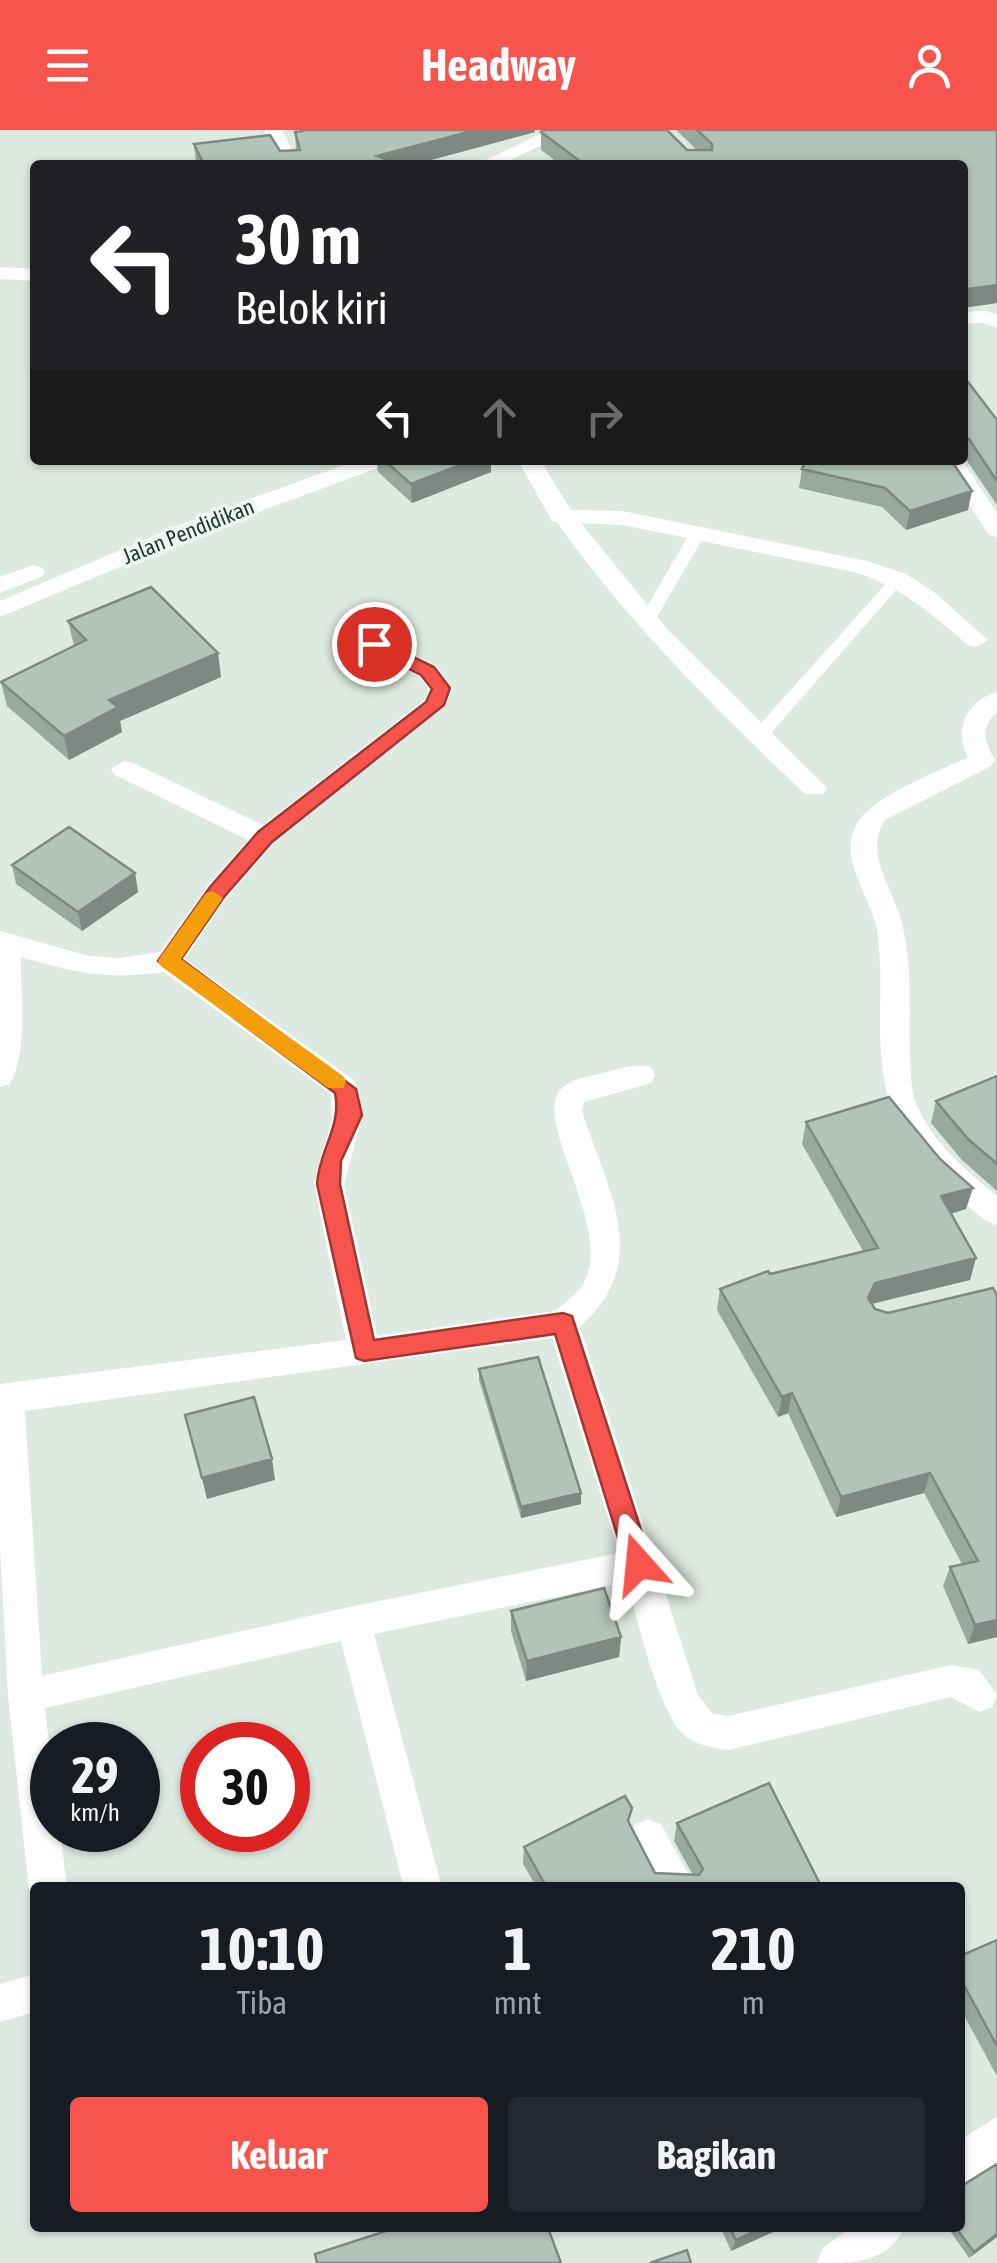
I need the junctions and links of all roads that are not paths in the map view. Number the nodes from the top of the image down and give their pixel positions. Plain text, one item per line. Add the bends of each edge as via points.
1 (272, 130) edge
2 (564, 130) edge
3 (287, 160) edge
4 (495, 160) edge
5 (0, 274) edge
6 (30, 275) edge
7 (364, 465) edge
8 (533, 465) edge
9 (953, 465) edge
10 (560, 516) junction
11 (997, 530) edge
12 (698, 533) junction
13 (33, 572) dead end
14 (898, 579) junction
15 (0, 586) edge
16 (0, 610) edge
17 (647, 620) junction
18 (346, 630) dead end
19 (976, 640) dead end
20 (997, 700) edge
21 (759, 736) junction
22 (124, 768) dead end
23 (989, 768) edge
24 (814, 788) dead end
25 (265, 837) junction
26 (4, 941) edge
27 (168, 961) junction
28 (640, 1075) dead end
29 (0, 1076) edge
30 (997, 1213) edge
31 (563, 1323) junction
32 (364, 1351) junction
33 (4, 1399) edge
34 (639, 1564) junction
35 (354, 1622) junction
36 (979, 1695) dead end
37 (26, 1696) junction
38 (648, 1836) dead end
39 (47, 1882) edge
40 (421, 1882) edge
41 (674, 1882) edge
42 (30, 1994) edge
43 (0, 2002) edge
44 (997, 2137) edge
45 (965, 2162) edge
46 (875, 2232) edge
47 (838, 2263) edge

1 - 3 street
2 - 4 street
5 - 6 street
7 - 16 street, Jalan Pendidikan via 190,529
8 - 10 street
9 - 11 street
10 - 12 street via 623,518
10 - 17 street
12 - 14 street
12 - 17 lane
13 - 15 street
14 - 19 street
14 - 21 lane
17 - 21 street
18 - 25 street via 428,671 441,688 434,705
20 - 23 street via 970,727 972,745
21 - 24 street
22 - 25 street
23 - 30 street via 876,814 861,846 891,930 901,1107 926,1146
25 - 27 street
26 - 27 street via 89,966
26 - 29 street
27 - 32 street via 345,1089 350,1115 330,1161 329,1184
28 - 31 street via 571,1096 567,1111 606,1262 601,1283
31 - 32 street
31 - 34 street
32 - 33 street
33 - 37 street
34 - 35 street
34 - 36 street via 679,1688 692,1718 708,1731 728,1732 952,1680 967,1682
35 - 37 street
35 - 40 street
37 - 39 street
38 - 41 street
42 - 43 street
44 - 45 street
46 - 47 street

